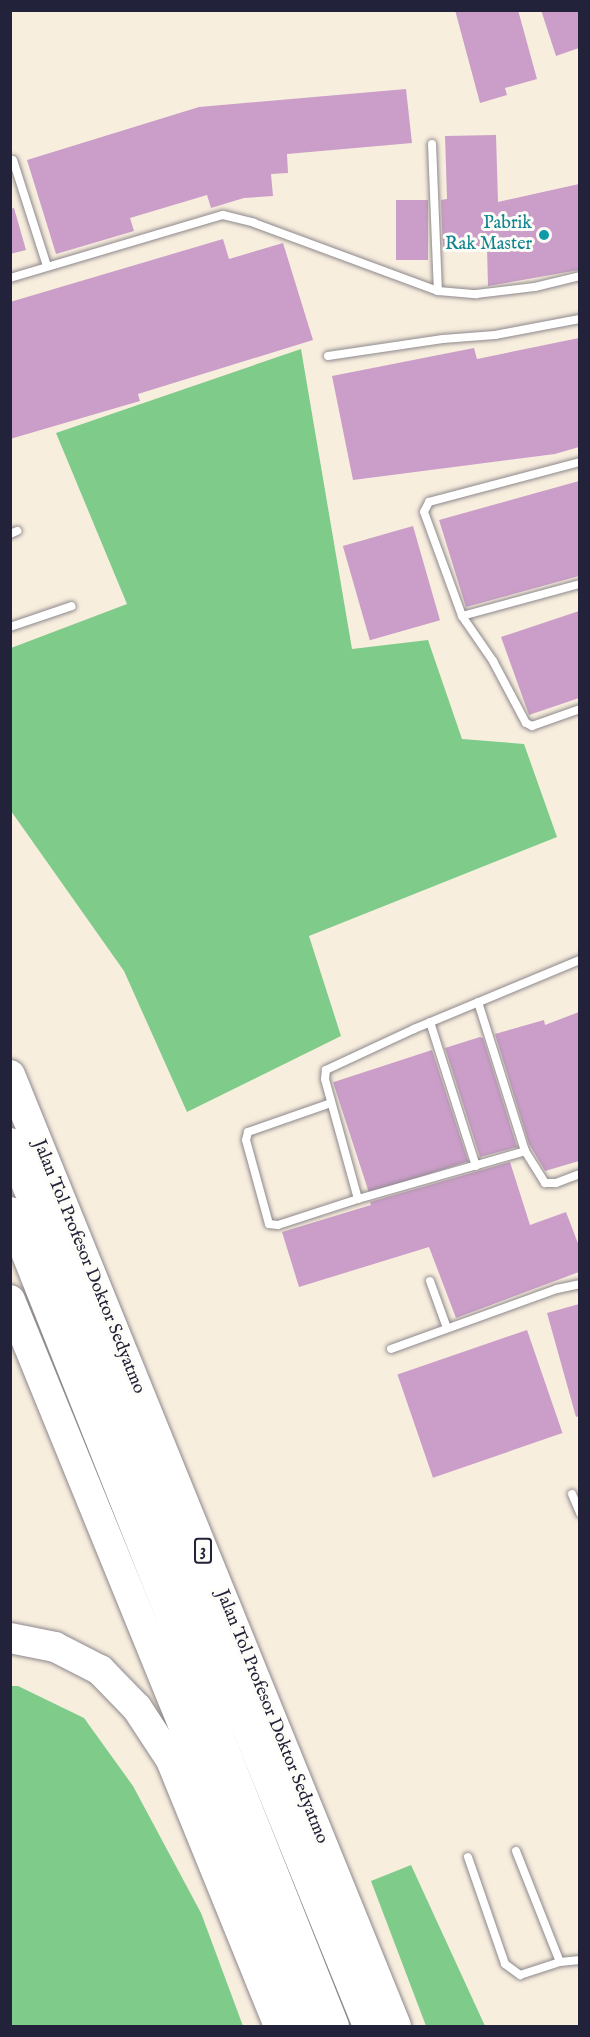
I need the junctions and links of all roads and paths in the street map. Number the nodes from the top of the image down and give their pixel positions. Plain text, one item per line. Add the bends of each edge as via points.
1 (432, 144) dead end
2 (13, 160) dead end
3 (47, 266) junction
4 (579, 276) edge
5 (10, 278) edge
6 (438, 291) junction
7 (579, 319) edge
8 (328, 356) dead end
9 (579, 462) edge
10 (579, 584) edge
11 (72, 606) dead end
12 (462, 616) junction
13 (10, 627) edge
14 (579, 709) edge
15 (579, 960) edge
16 (478, 1002) junction
17 (430, 1022) junction
18 (10, 1075) edge
19 (331, 1103) junction
20 (10, 1143) edge
21 (525, 1151) junction
22 (476, 1166) junction
23 (579, 1174) edge
24 (358, 1199) junction
25 (10, 1212) edge
26 (430, 1281) dead end
27 (579, 1284) edge
28 (10, 1300) edge
29 (447, 1328) junction
30 (391, 1349) dead end
31 (572, 1494) dead end
32 (579, 1513) edge
33 (10, 1638) edge
34 (516, 1851) dead end
35 (468, 1857) dead end
36 (579, 1960) edge
37 (560, 1962) junction
38 (279, 2026) edge
39 (306, 2026) edge
40 (334, 2026) edge
41 (368, 2026) edge
42 (396, 2026) edge

1 - 6 lane
2 - 3 lane
3 - 5 lane
3 - 6 lane via 223,215
4 - 6 lane via 523,289 476,294
7 - 8 lane via 495,335
9 - 12 lane via 429,502 424,512
10 - 12 lane
11 - 13 lane
12 - 14 lane via 493,661 526,723 532,726
15 - 16 lane
16 - 17 lane
16 - 21 lane
17 - 19 lane via 326,1070
17 - 22 lane
18 - 42 highway, Jalan Tol Profesor Doktor Sedyatmo / 3
19 - 24 lane
19 - 24 lane via 248,1132 246,1140 266,1221 278,1225
20 - 41 highway, Jalan Tol Profesor Doktor Sedyatmo / 3
21 - 22 lane
21 - 23 lane via 545,1183
22 - 24 lane
25 - 40 highway
26 - 29 lane
27 - 29 lane
28 - 39 highway
29 - 30 lane
31 - 32 lane
33 - 38 highway via 55,1647 100,1670 137,1708 171,1760
34 - 37 lane
35 - 37 lane via 505,1964 520,1975
36 - 37 lane

